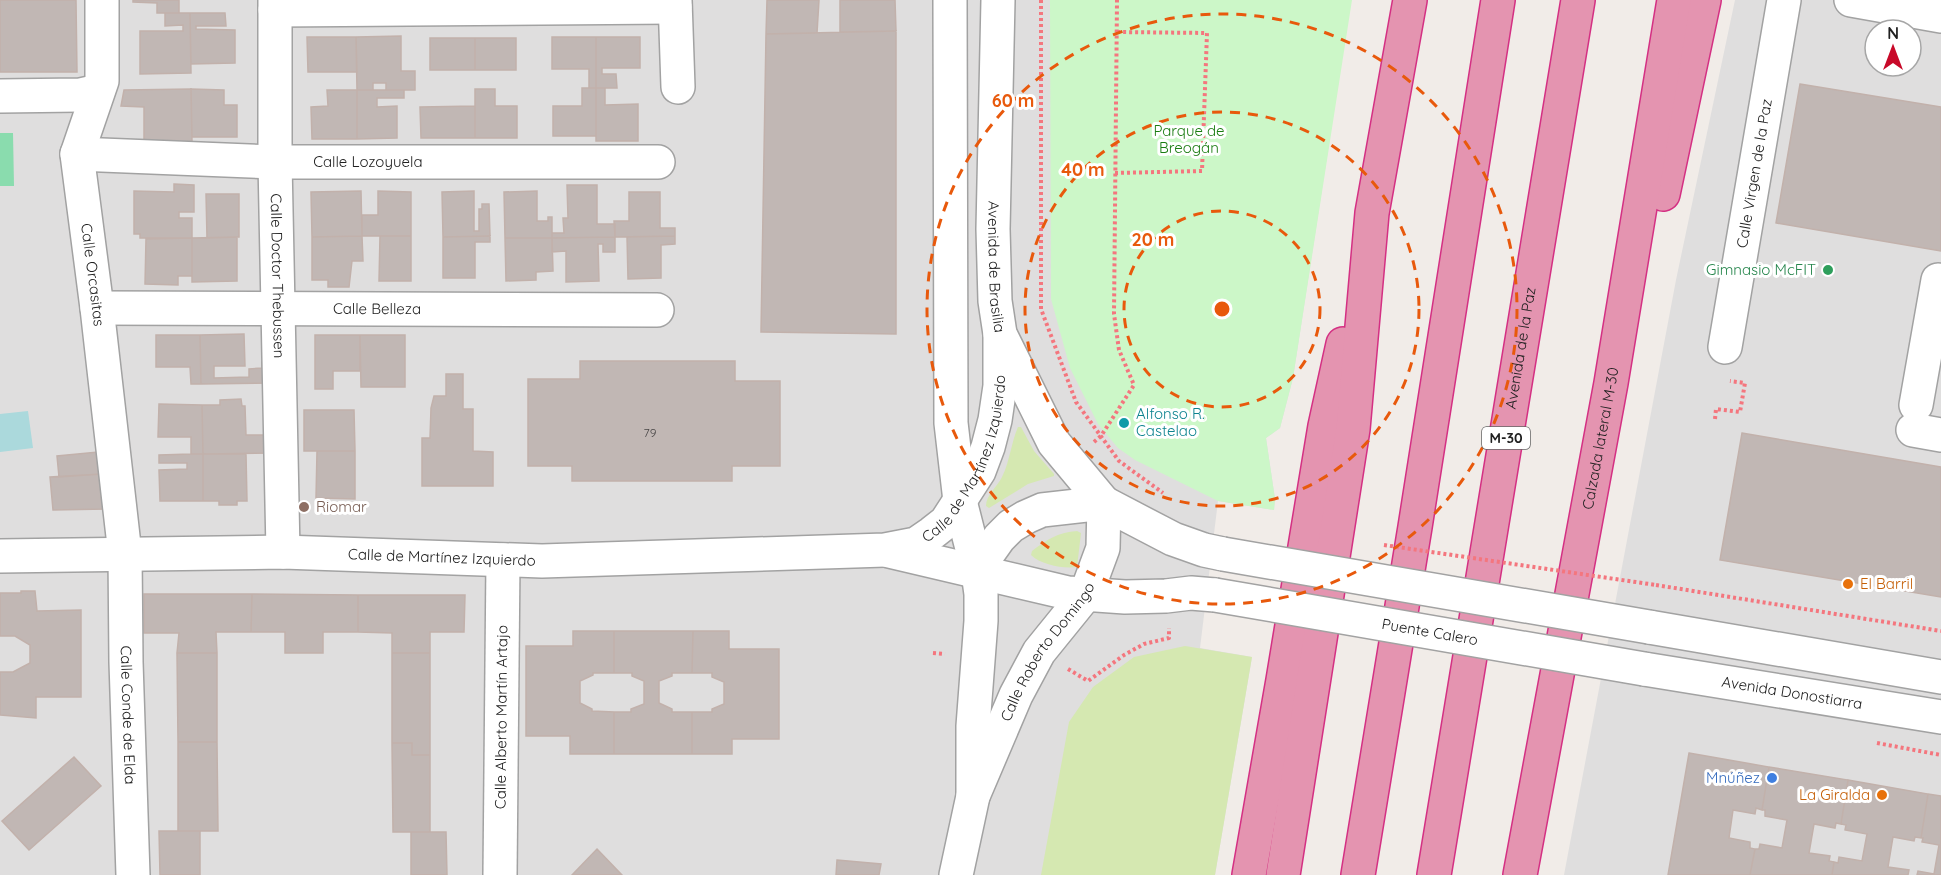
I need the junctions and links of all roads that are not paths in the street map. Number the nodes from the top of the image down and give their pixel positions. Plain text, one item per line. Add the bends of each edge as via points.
1 (102, 0) edge
2 (950, 0) edge
3 (998, 0) edge
4 (1410, 0) edge
5 (1498, 0) edge
6 (1578, 0) edge
7 (1674, 0) edge
8 (1704, 0) edge
9 (1784, 0) edge
10 (1851, 0) edge
11 (675, 4) edge
12 (275, 5) edge
13 (1941, 16) edge
14 (678, 87) dead end
15 (98, 91) junction
16 (0, 96) edge
17 (77, 154) junction
18 (275, 162) junction
19 (658, 162) dead end
20 (1372, 213) junction
21 (1941, 280) edge
22 (279, 307) junction
23 (97, 308) junction
24 (657, 310) dead end
25 (1000, 334) junction
26 (1725, 347) dead end
27 (1611, 383) junction
28 (1923, 423) edge
29 (960, 501) junction
30 (1104, 503) junction
31 (885, 550) junction
32 (283, 552) junction
33 (125, 554) junction
34 (0, 556) edge
35 (503, 560) junction
36 (978, 572) junction
37 (1086, 594) junction
38 (1215, 595) joint
39 (1644, 669) joint
40 (1941, 677) edge
41 (1941, 717) edge
42 (973, 796) junction
43 (1526, 843) junction
44 (133, 875) edge
45 (500, 875) edge
46 (956, 875) edge
47 (1249, 875) edge
48 (1283, 875) edge
49 (1358, 875) edge
50 (1434, 875) edge
51 (1520, 875) edge
52 (1525, 875) edge

1 - 15 street, Calle Orcasitas via 102,81
2 - 29 street via 950,390
3 - 25 street, Avenida de Brasilia via 993,229
4 - 20 highway
5 - 49 highway
6 - 50 highway, Avenida de la Paz / M-30
7 - 27 highway, Calzada lateral M-30
8 - 27 highway via 1655,233
9 - 26 street, Calle Virgen de la Paz
10 - 13 street
11 - 12 street
11 - 14 street
12 - 18 street, Calle Doctor Thebussen
15 - 16 street via 80,95
15 - 17 street, Calle Orcasitas
17 - 18 street, Calle Lozoyuela
17 - 23 street, Calle Orcasitas
18 - 19 street, Calle Lozoyuela
18 - 22 street, Calle Doctor Thebussen
20 - 47 highway via 1325,426
20 - 48 highway via 1353,429
21 - 28 street
22 - 23 street, Calle Belleza
22 - 24 street, Calle Belleza
22 - 32 street, Calle Doctor Thebussen
23 - 33 street, Calle Orcasitas
25 - 29 street, Calle de Martínez Izquierdo via 1000,386 993,429 979,471
25 - 30 street, Avenida de Brasilia via 1054,443
27 - 43 highway, Calzada lateral M-30
29 - 31 street, Calle de Martínez Izquierdo via 945,522 916,544
29 - 36 street, Calle Roberto Domingo
30 - 36 street via 1042,510 1026,517 999,538
30 - 37 street, Calle Roberto Domingo via 1103,548
30 - 40 street, bridge via 1173,539 1223,554
31 - 35 street, Calle de Martínez Izquierdo
31 - 36 street, Calle de Martínez Izquierdo
32 - 33 street, Calle de Martínez Izquierdo
32 - 35 street, Calle de Martínez Izquierdo
33 - 34 street, Calle de Martínez Izquierdo
33 - 44 street, Calle Conde de Elda
35 - 45 street, Calle Alberto Martín Artajo
36 - 37 street, Calle de Martínez Izquierdo via 1050,590
36 - 42 street, Calle Roberto Domingo via 981,621 973,726
37 - 38 street, Calle de Martínez Izquierdo
37 - 42 street, Calle Roberto Domingo via 1039,652
38 - 39 street, Puente Calero, bridge
39 - 41 street, Avenida Donostiarra
42 - 46 street, Calle Roberto Domingo
43 - 51 highway, Calzada lateral M-30
43 - 52 highway

